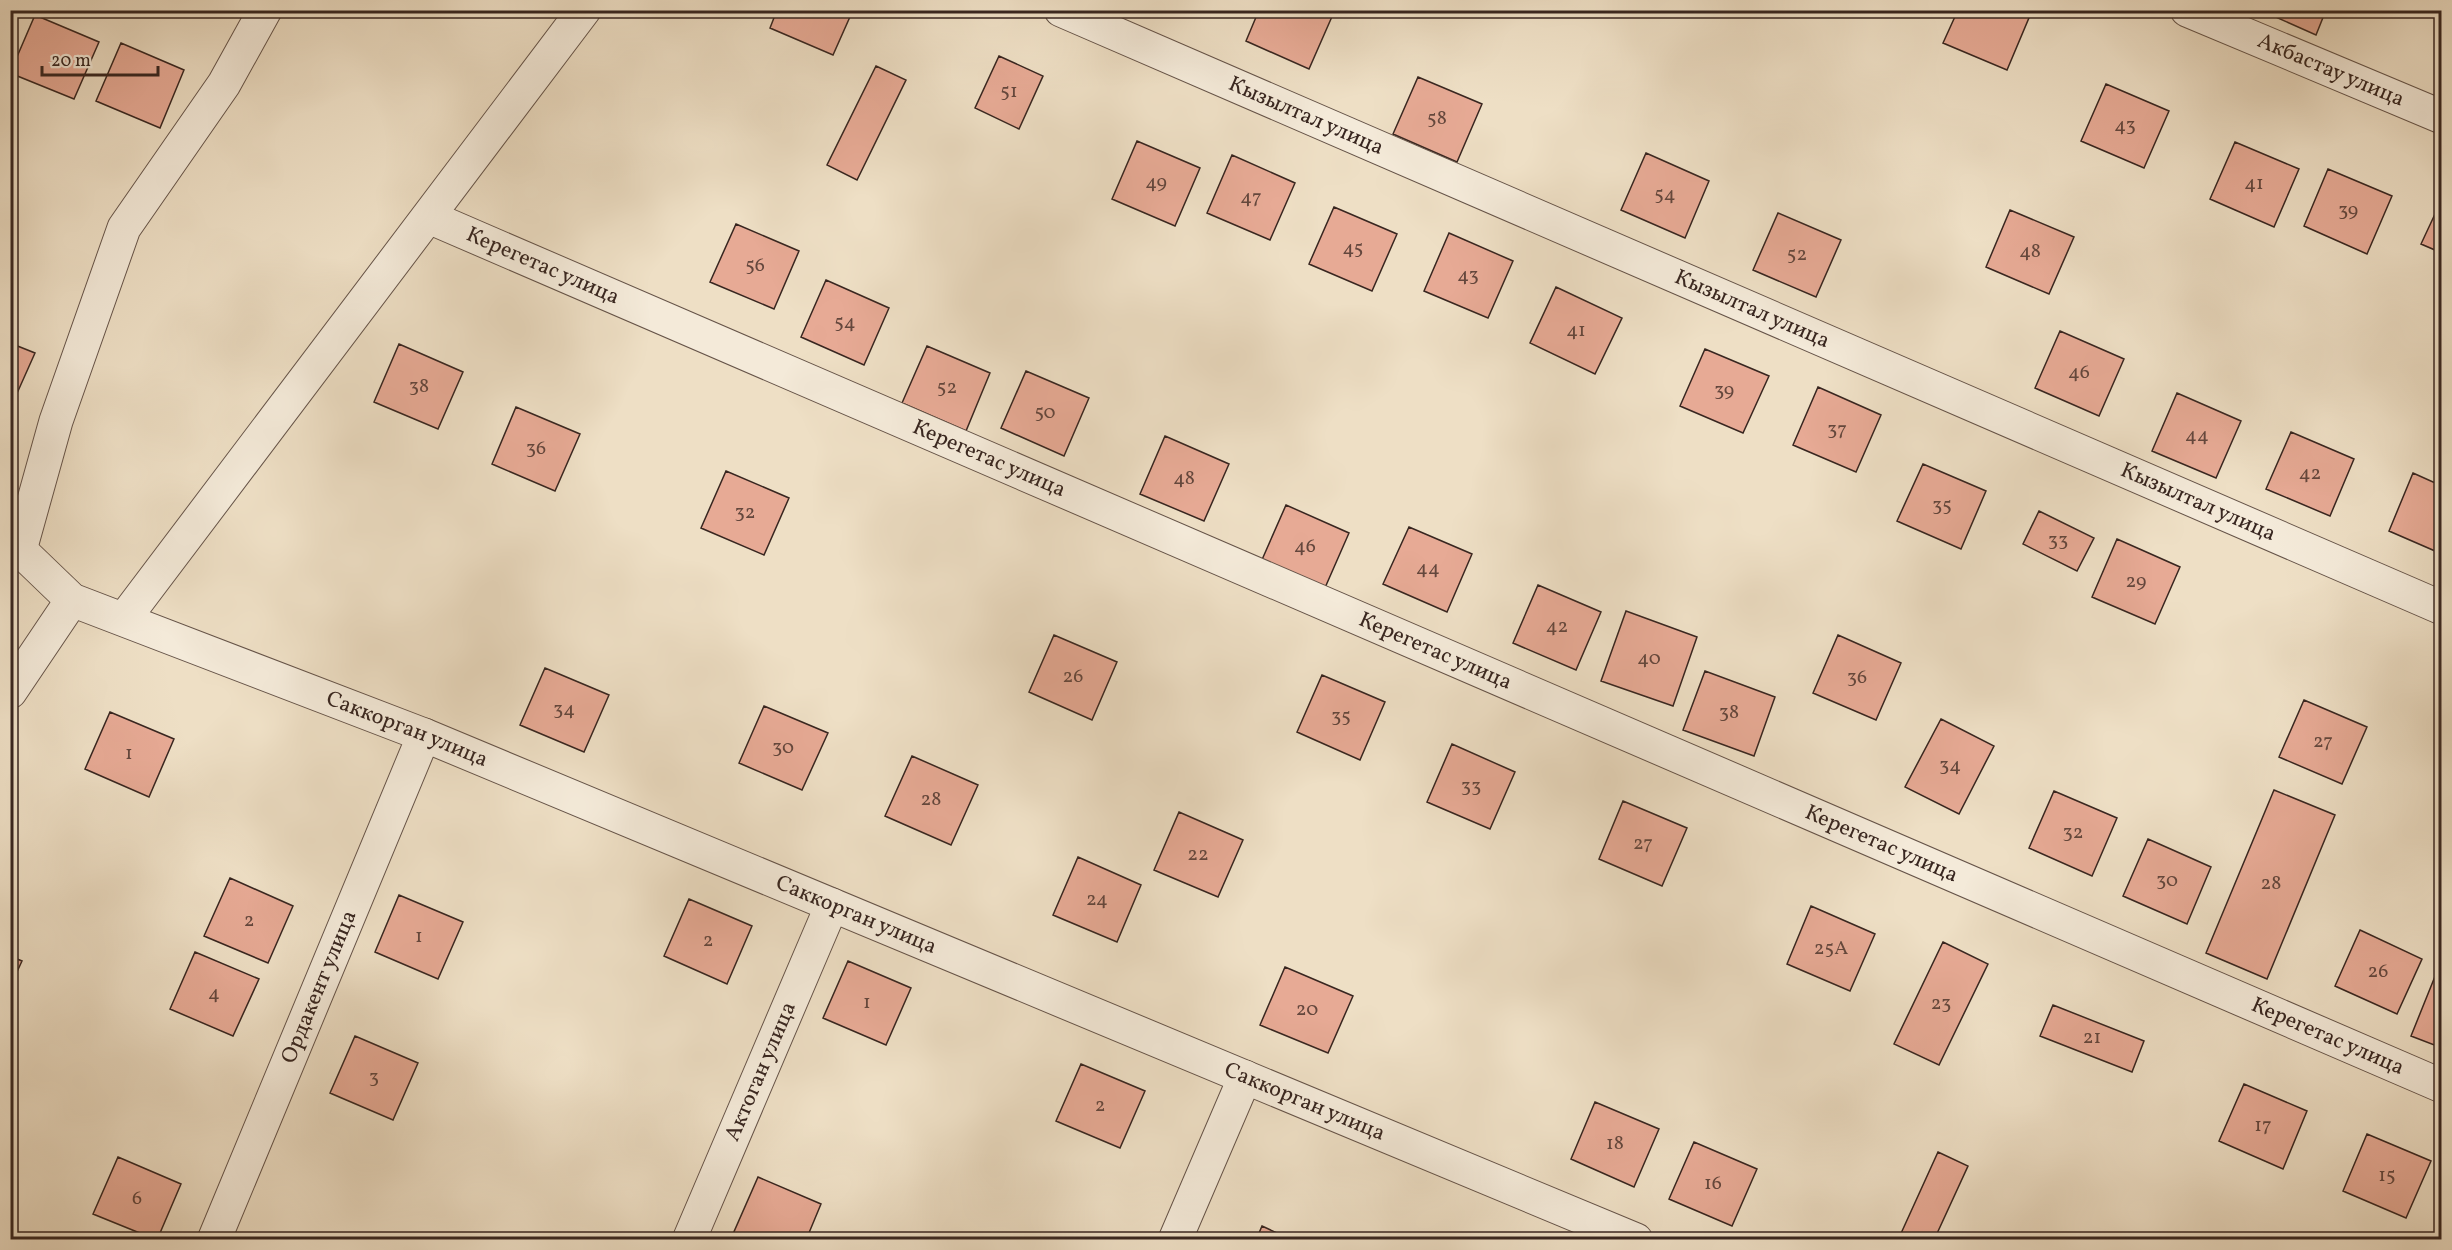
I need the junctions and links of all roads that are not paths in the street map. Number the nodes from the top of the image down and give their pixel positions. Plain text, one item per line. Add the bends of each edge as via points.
1 (265, 10) edge
2 (584, 10) edge
3 (1061, 10) edge
4 (2187, 10) edge
5 (2442, 117) edge
6 (429, 217) junction
7 (15, 548) edge
8 (72, 600) junction
9 (2442, 608) edge
10 (124, 620) junction
11 (10, 692) edge
12 (424, 735) junction
13 (832, 905) junction
14 (1245, 1077) junction
15 (2442, 1086) edge
16 (1624, 1237) edge
17 (214, 1239) edge
18 (689, 1239) edge
19 (1175, 1239) edge

1 - 7 street via 224,84 124,228
2 - 6 street
3 - 9 street, Кызылтал улица
4 - 5 street, Акбастау улица
6 - 10 street
6 - 15 street, Керегетас улица
7 - 8 street
8 - 10 street, Саккорган улица
8 - 11 street
10 - 12 street, Саккорган улица
12 - 13 street, Саккорган улица
12 - 17 street, Ордакент улица
13 - 14 street, Саккорган улица
13 - 18 street, Актоган улица
14 - 16 street, Саккорган улица
14 - 19 street

